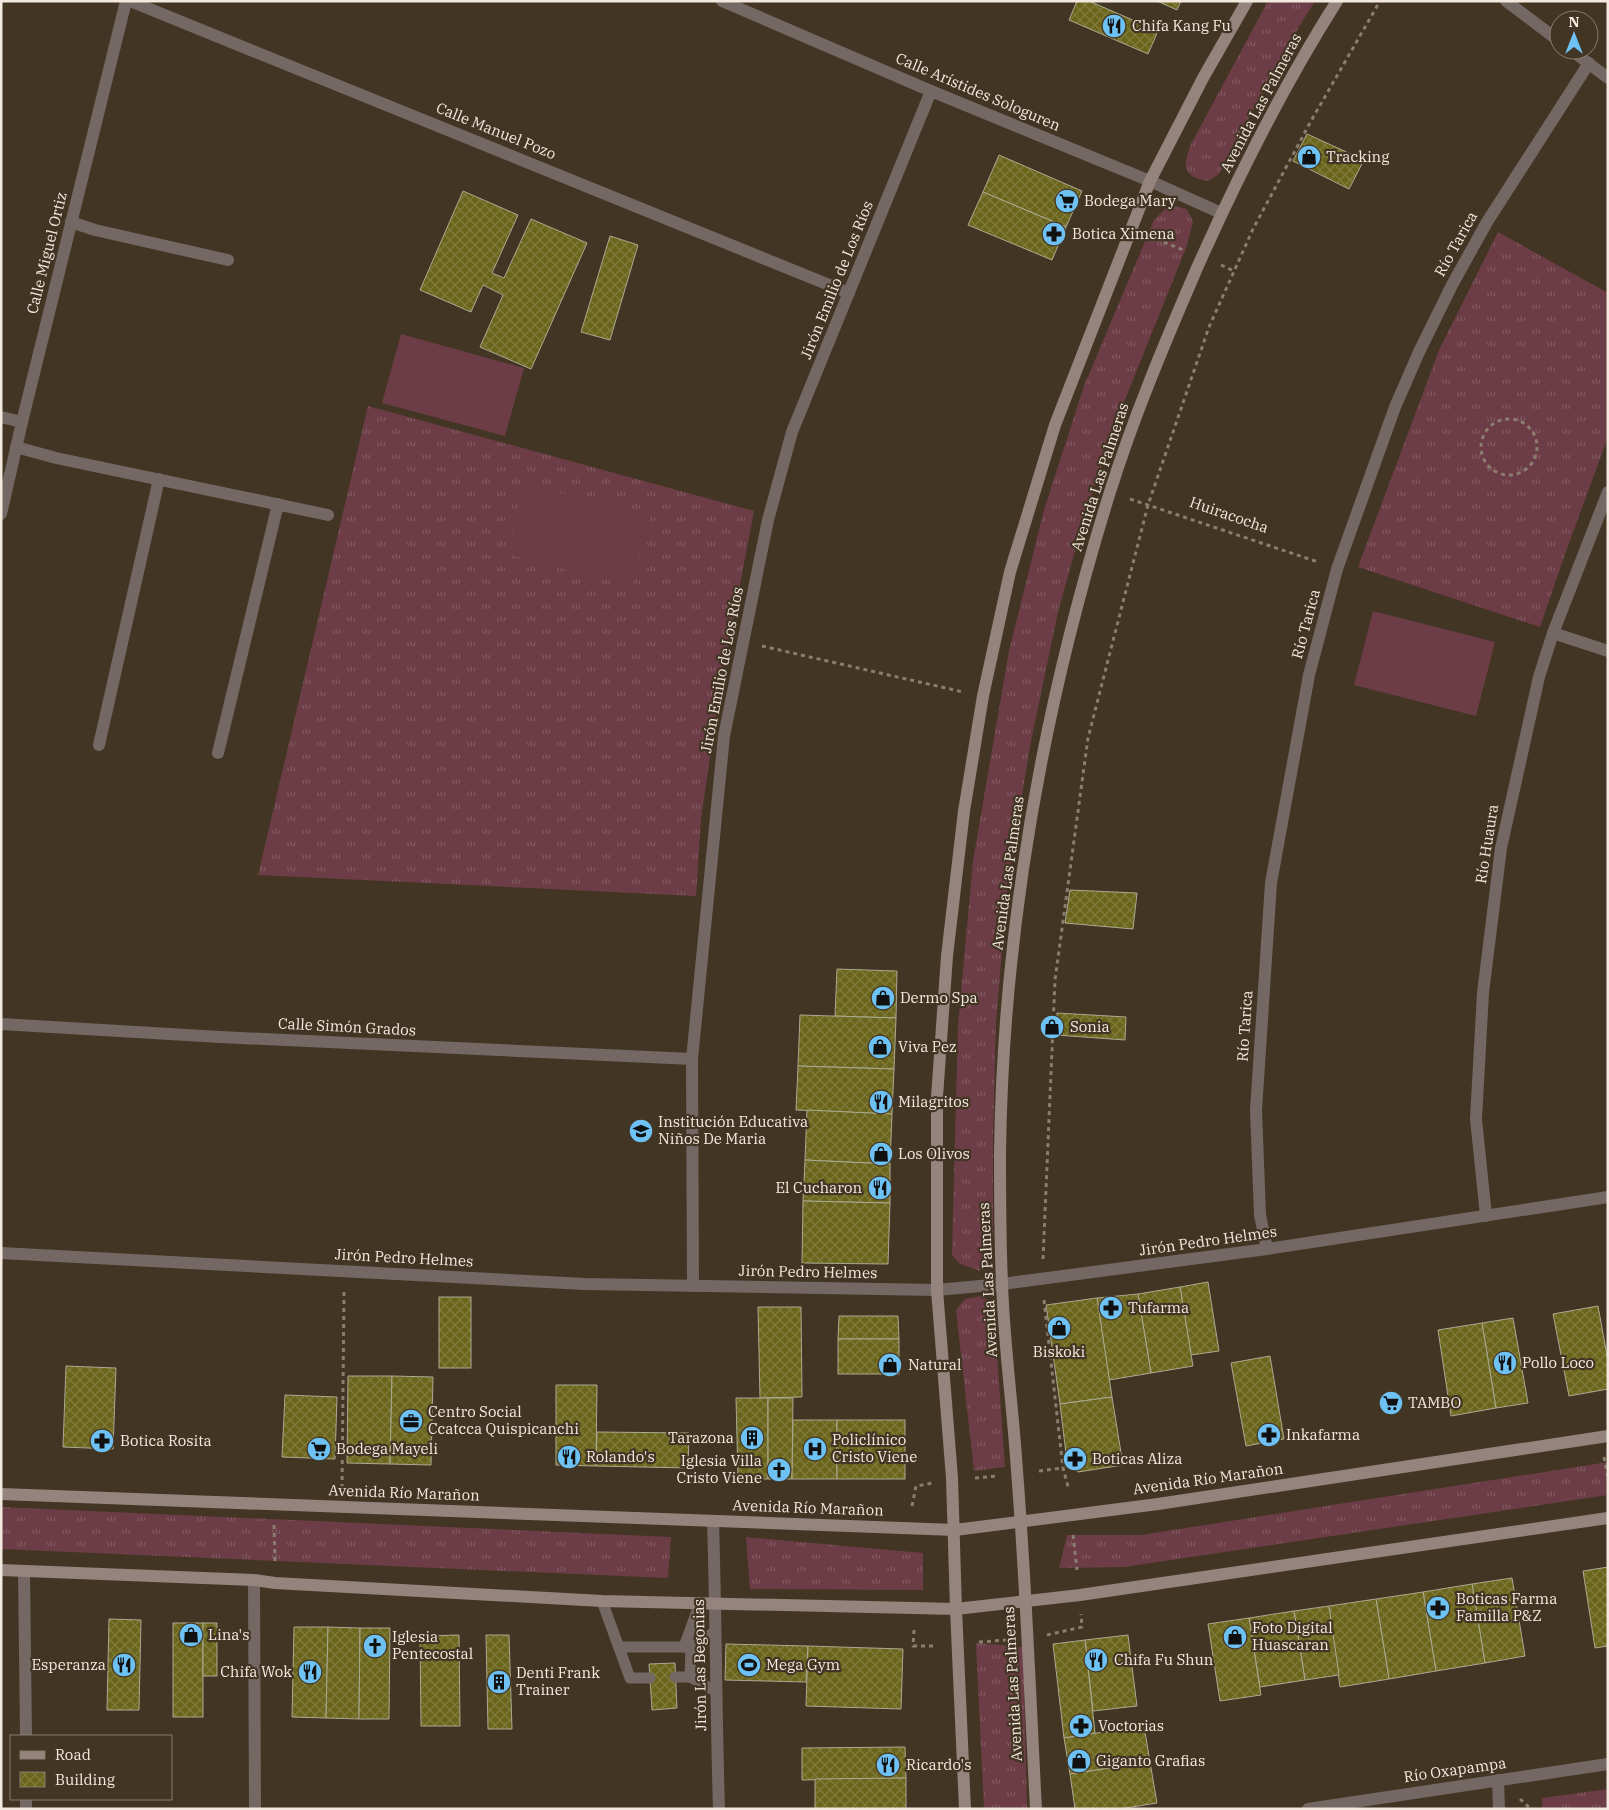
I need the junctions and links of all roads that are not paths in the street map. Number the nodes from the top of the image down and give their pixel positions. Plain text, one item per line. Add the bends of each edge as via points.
1 (126, 1) edge
2 (130, 1) edge
3 (722, 1) edge
4 (1248, 1) edge
5 (1337, 1) edge
6 (1506, 1) edge
7 (1549, 33) edge
8 (1585, 60) edge
9 (1589, 63) junction
10 (1608, 78) edge
11 (931, 90) junction
12 (1150, 181) junction
13 (1221, 212) junction
14 (71, 222) junction
15 (228, 260) dead end
16 (849, 292) junction
17 (1, 417) edge
18 (22, 422) junction
19 (16, 448) junction
20 (159, 478) junction
21 (1608, 492) edge
22 (278, 504) junction
23 (1, 514) edge
24 (328, 515) dead end
25 (1554, 634) junction
26 (1608, 651) edge
27 (99, 745) dead end
28 (218, 753) dead end
29 (1, 1024) edge
30 (692, 1059) junction
31 (1608, 1197) edge
32 (1486, 1216) junction
33 (1267, 1249) junction
34 (1, 1253) edge
35 (1002, 1284) junction
36 (693, 1286) junction
37 (937, 1290) junction
38 (1608, 1436) edge
39 (1, 1494) edge
40 (1608, 1518) edge
41 (712, 1521) junction
42 (1020, 1521) junction
43 (954, 1530) junction
44 (1, 1570) edge
45 (24, 1571) junction
46 (254, 1580) junction
47 (602, 1601) junction
48 (1024, 1602) junction
49 (700, 1603) junction
50 (715, 1604) junction
51 (956, 1609) junction
52 (715, 1632) junction
53 (619, 1647) junction
54 (687, 1647) junction
55 (675, 1677) dead end
56 (690, 1677) junction
57 (650, 1678) dead end
58 (715, 1690) junction
59 (26, 1735) edge
60 (1608, 1764) edge
61 (1498, 1780) junction
62 (255, 1809) edge
63 (720, 1809) edge
64 (965, 1809) edge
65 (1036, 1809) edge
66 (1308, 1809) edge
67 (1499, 1809) edge

1 - 14 street, Calle Miguel Ortiz
2 - 16 street, Calle Manuel Pozo
3 - 11 street, Calle Arístides Sologuren
4 - 12 main road via 1202,78
5 - 13 main road, Avenida Las Palmeras via 1273,111
6 - 7 street
8 - 9 street
9 - 10 street
9 - 33 street, Río Tarica via 1487,222 1452,285 1395,408 1337,569 1309,675 1271,883 1256,1110 1260,1214
11 - 12 street, Calle Arístides Sologuren
11 - 16 street, Jirón Emilio de Los Ríos
12 - 13 street, Calle Arístides Sologuren
12 - 37 main road via 1055,425 1010,572 983,696 964,811 946,965 937,1097
13 - 35 main road, Avenida Las Palmeras via 1161,350 1110,492 1073,621 1043,751 1021,883 1006,1016 1000,1150
14 - 15 street
14 - 18 street, Calle Miguel Ortiz
16 - 30 street, Jirón Emilio de Los Ríos via 792,432 768,520 724,736
17 - 18 street
18 - 19 street, Calle Miguel Ortiz
19 - 20 street
19 - 23 street, Calle Miguel Ortiz
20 - 22 street
20 - 27 street
21 - 25 street, Río Huaura
22 - 24 street
22 - 28 street
25 - 26 street
25 - 32 street, Río Huaura via 1539,677 1501,848 1485,984 1476,1119
29 - 30 street, Calle Simón Grados
30 - 36 street, Jirón Emilio de Los Ríos
31 - 32 street, Jirón Pedro Helmes
32 - 33 street, Jirón Pedro Helmes
33 - 35 street, Jirón Pedro Helmes
34 - 36 street, Jirón Pedro Helmes via 584,1284
35 - 37 street, Jirón Pedro Helmes
35 - 42 main road, Avenida Las Palmeras
36 - 37 street, Jirón Pedro Helmes
37 - 43 main road
38 - 42 main road, Avenida Río Marañon via 1158,1504
39 - 41 main road, Avenida Río Marañon
40 - 48 main road
41 - 43 main road, Avenida Río Marañon
41 - 50 street, Jirón Las Begonias
42 - 43 main road, Avenida Río Marañon
42 - 48 main road, Avenida Las Palmeras
43 - 51 main road
44 - 45 main road
45 - 46 main road
45 - 59 street
46 - 47 main road
46 - 62 street
47 - 49 main road
47 - 53 lane
48 - 51 main road
48 - 65 main road, Avenida Las Palmeras
49 - 50 main road
49 - 54 lane
50 - 51 main road
50 - 52 street, Jirón Las Begonias
51 - 64 main road
52 - 54 lane
52 - 58 street, Jirón Las Begonias
53 - 54 lane
53 - 57 lane via 630,1678
54 - 56 lane
55 - 56 lane
56 - 58 lane
58 - 63 street, Jirón Las Begonias
60 - 61 street, Río Oxapampa
61 - 66 street, Río Oxapampa
61 - 67 street

